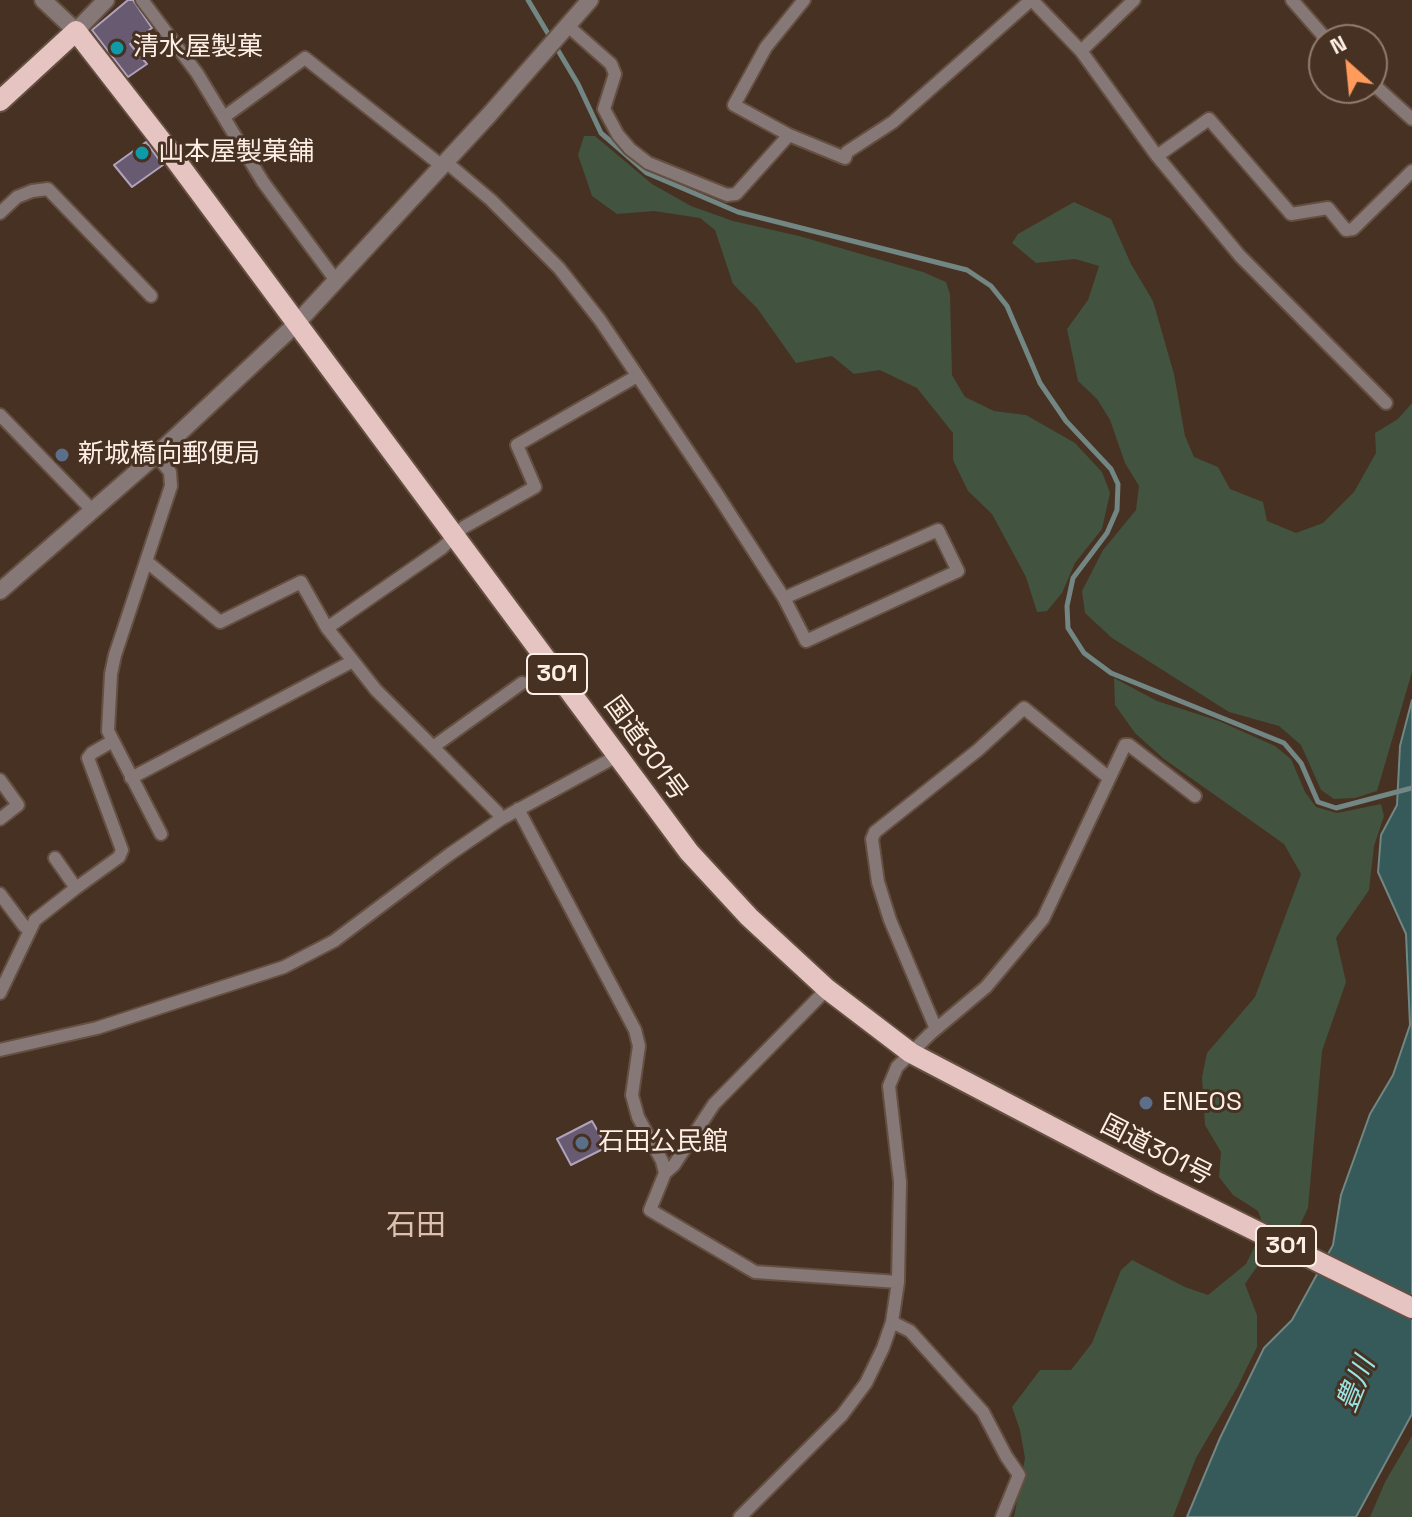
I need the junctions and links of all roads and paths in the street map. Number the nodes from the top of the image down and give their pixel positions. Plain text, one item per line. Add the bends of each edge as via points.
1 (43, 0) edge
2 (106, 0) edge
3 (142, 0) edge
4 (590, 0) edge
5 (804, 0) edge
6 (1031, 0) edge
7 (1134, 0) edge
8 (1292, 0) edge
9 (1313, 24) edge
10 (564, 30) junction
11 (76, 31) junction
12 (1081, 51) junction
13 (1388, 97) edge
14 (0, 101) edge
15 (224, 117) junction
16 (1412, 119) edge
17 (789, 135) junction
18 (1157, 156) junction
19 (444, 164) junction
20 (1412, 171) edge
21 (0, 213) edge
22 (337, 282) junction
23 (151, 296) dead end
24 (296, 324) junction
25 (637, 376) junction
26 (1386, 403) dead end
27 (0, 415) edge
28 (156, 455) junction
29 (92, 510) junction
30 (455, 536) junction
31 (146, 561) junction
32 (0, 591) edge
33 (784, 598) junction
34 (327, 628) junction
35 (353, 661) junction
36 (522, 683) dead end
37 (111, 742) junction
38 (433, 747) junction
39 (617, 756) junction
40 (131, 778) junction
41 (1109, 778) junction
42 (0, 780) edge
43 (1195, 796) dead end
44 (518, 809) junction
45 (0, 819) edge
46 (501, 819) junction
47 (161, 834) dead end
48 (55, 858) dead end
49 (76, 888) junction
50 (0, 894) edge
51 (29, 929) junction
52 (827, 989) junction
53 (0, 993) edge
54 (936, 1029) junction
55 (0, 1050) edge
56 (911, 1053) junction
57 (665, 1173) junction
58 (898, 1282) junction
59 (1412, 1308) edge
60 (892, 1322) junction
61 (740, 1517) edge
62 (1002, 1517) edge

1 - 11 street
2 - 11 street
3 - 15 street
4 - 10 street
5 - 17 street via 766,47 734,105
6 - 12 street
6 - 17 street via 845,158
7 - 12 street
8 - 9 street
10 - 17 street via 611,64 615,74 604,109 618,135 648,163 736,194
10 - 19 street
11 - 14 highway
11 - 24 highway, 国道301号 / 301
12 - 18 street
13 - 16 street
15 - 19 street via 305,58
15 - 22 street via 263,182
18 - 20 street via 1209,119 1291,214 1328,208 1346,230
18 - 26 street via 1240,256
19 - 22 street
19 - 25 street via 491,200 559,268
21 - 23 street via 17,197 48,189
22 - 24 street
24 - 28 street
24 - 30 highway, 国道301号 / 301
25 - 30 street via 517,445 535,487
25 - 33 street
27 - 29 street
28 - 29 street
28 - 31 street via 170,472 171,486
29 - 32 street
30 - 34 street
30 - 39 highway, 国道301号 / 301
31 - 34 street via 220,622 301,582
31 - 37 street via 111,674
33 - 33 street via 938,530 958,571 806,641
34 - 35 street
35 - 38 street
35 - 40 street
36 - 38 street
37 - 40 street
37 - 49 street via 88,758 122,850
38 - 46 street
39 - 44 street
39 - 52 highway, 国道301号 / 301 via 716,885
40 - 47 street
41 - 43 street via 1129,745
41 - 54 street via 1043,919 986,987
41 - 54 street via 1024,708 875,832 878,882
42 - 45 street via 18,805
44 - 46 street
44 - 57 street via 635,1030 639,1046 632,1095
46 - 55 street via 334,941 284,967 97,1028
48 - 49 street
49 - 51 street
50 - 51 street
51 - 53 street
52 - 56 highway, 国道301号 / 301
52 - 57 street via 714,1104
54 - 56 street
56 - 58 street via 889,1086 900,1182
56 - 59 highway, 国道301号 / 301
57 - 58 street via 650,1210 755,1272
58 - 60 street
60 - 61 street via 866,1383 842,1415
60 - 62 street via 910,1331 983,1412 1019,1475

